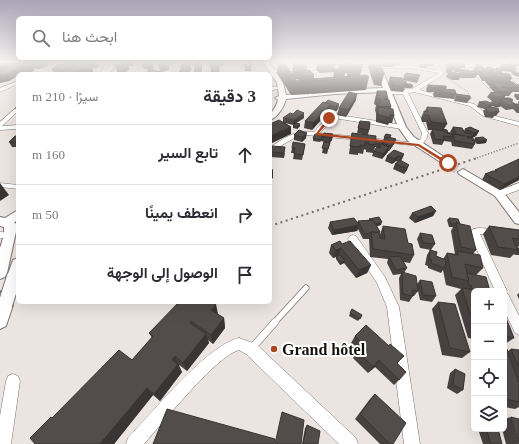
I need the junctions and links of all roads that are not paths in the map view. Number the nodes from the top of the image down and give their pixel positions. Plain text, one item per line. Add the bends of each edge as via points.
1 (16, 83) edge
2 (276, 83) edge
3 (279, 83) edge
4 (384, 83) edge
5 (428, 83) edge
6 (484, 83) edge
7 (279, 88) junction
8 (1, 89) edge
9 (272, 89) edge
10 (414, 90) junction
11 (387, 91) junction
12 (405, 93) junction
13 (282, 98) junction
14 (299, 98) junction
15 (503, 100) edge
16 (16, 109) edge
17 (274, 111) edge
18 (3, 119) edge
19 (519, 124) edge
20 (0, 127) edge
21 (16, 127) edge
22 (402, 127) junction
23 (316, 134) junction
24 (419, 145) junction
25 (272, 149) edge
26 (448, 163) tunnel mouth
27 (463, 172) tunnel mouth
28 (0, 185) edge
29 (16, 186) edge
30 (519, 186) edge
31 (499, 194) junction
32 (519, 220) edge
33 (9, 224) edge
34 (519, 234) edge
35 (353, 239) dead end
36 (11, 271) edge
37 (306, 288) dead end
38 (500, 288) edge
39 (507, 304) edge
40 (0, 321) edge
41 (519, 329) edge
42 (251, 349) junction
43 (13, 381) dead end
44 (3, 444) edge
45 (134, 444) edge
46 (350, 444) edge
47 (412, 444) edge

1 - 8 street
2 - 7 main road
3 - 13 main road via 283,88
4 - 11 main road
5 - 10 street
6 - 15 lane
7 - 9 street
7 - 13 main road
10 - 12 street
10 - 19 street via 474,106 486,115
11 - 12 street
11 - 14 main road
11 - 22 main road
12 - 24 street via 425,133
13 - 14 main road
13 - 17 main road
14 - 17 main road
16 - 18 street
18 - 20 street
20 - 21 street
22 - 23 street via 333,116
22 - 24 main road
23 - 24 street
23 - 25 street via 294,135
24 - 26 main road
27 - 31 main road
28 - 29 street
30 - 31 street
31 - 32 main road
33 - 36 main road
34 - 38 street via 476,231 475,234
35 - 47 street via 379,274 388,290 393,307
36 - 40 main road, bridge
37 - 42 lane
39 - 41 street
42 - 45 street via 237,344 231,345 221,353 200,372
42 - 46 street
43 - 44 street

